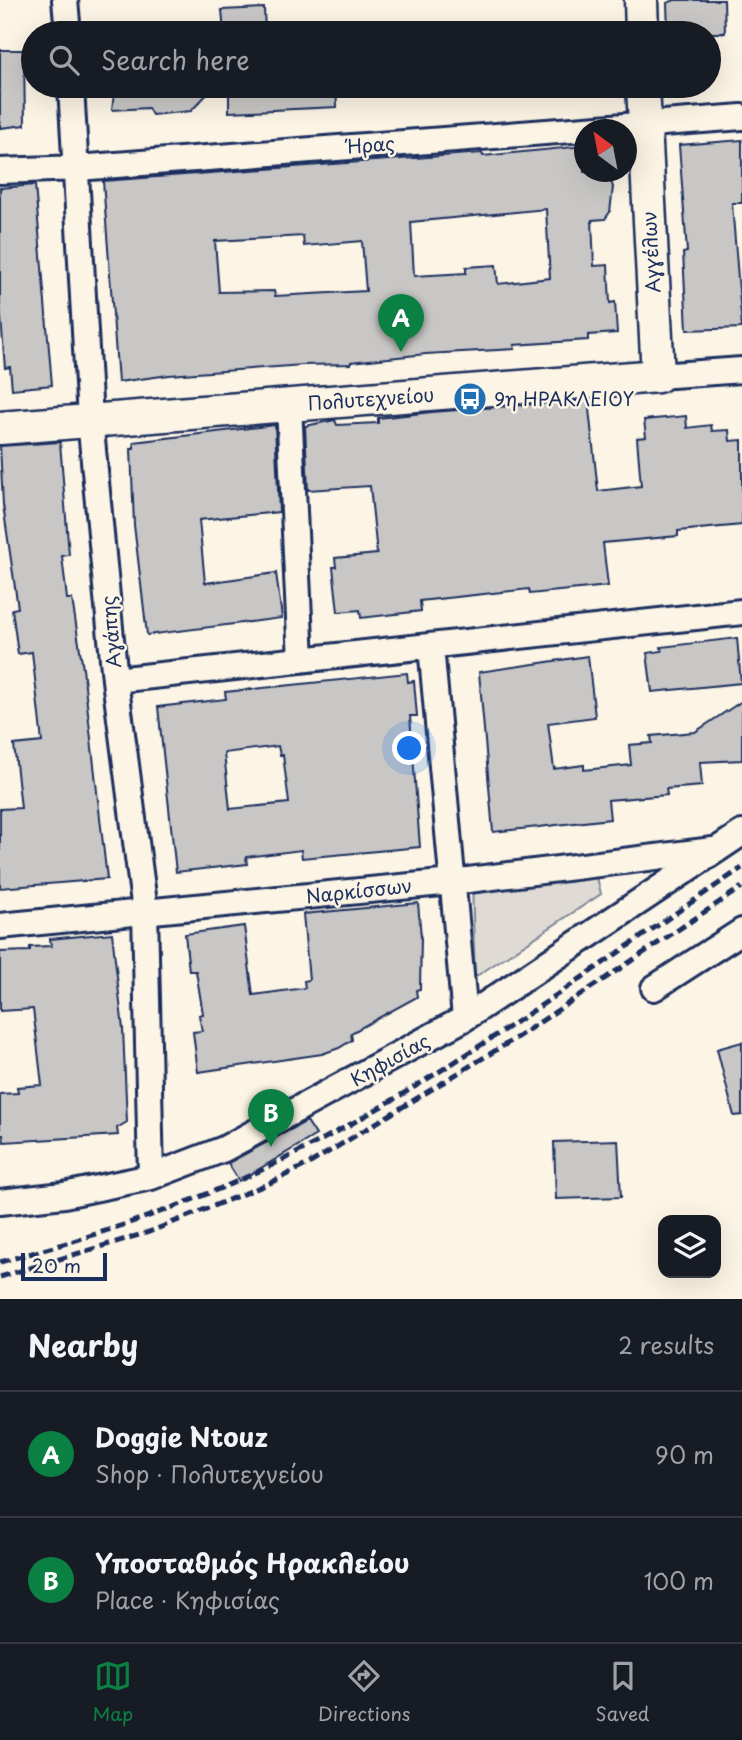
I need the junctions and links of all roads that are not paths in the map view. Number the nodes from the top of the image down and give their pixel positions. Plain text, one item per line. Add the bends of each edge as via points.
1 (65, 0) edge
2 (641, 0) edge
3 (67, 21) edge
4 (642, 21) edge
5 (72, 98) edge
6 (643, 98) edge
7 (742, 117) edge
8 (644, 124) junction
9 (77, 168) junction
10 (0, 171) edge
11 (742, 370) edge
12 (658, 376) junction
13 (289, 405) junction
14 (90, 419) junction
15 (0, 428) edge
16 (742, 612) edge
17 (431, 646) junction
18 (300, 660) junction
19 (116, 680) junction
20 (742, 833) edge
21 (717, 850) junction
22 (452, 881) junction
23 (145, 911) junction
24 (0, 926) edge
25 (742, 931) edge
26 (654, 988) dead end
27 (466, 1018) junction
28 (150, 1177) junction
29 (0, 1202) edge

1 - 3 street
2 - 4 street
5 - 9 street, Αγάπης
6 - 8 street, Αγγέλων
7 - 8 street, Ήρας
8 - 9 street, Ήρας
8 - 12 street, Αγγέλων
9 - 10 street, Ήρας
9 - 14 street, Αγάπης
11 - 12 street, Πολυτεχνείου
12 - 13 street, Πολυτεχνείου
13 - 14 street, Πολυτεχνείου
13 - 18 street
14 - 15 street, Πολυτεχνείου
14 - 19 street, Αγάπης
16 - 17 street
17 - 18 street
17 - 22 street
18 - 19 street
19 - 23 street, Αγάπης
20 - 21 street, Κηφισίας
21 - 22 street, Ναρκίσσων
21 - 27 street, Κηφισίας
22 - 23 street, Ναρκίσσων
22 - 27 street
23 - 24 street, Ναρκίσσων
23 - 28 street, Αγάπης
25 - 26 street
27 - 28 street, Κηφισίας via 224,1149
28 - 29 street, Κηφισίας via 64,1195

